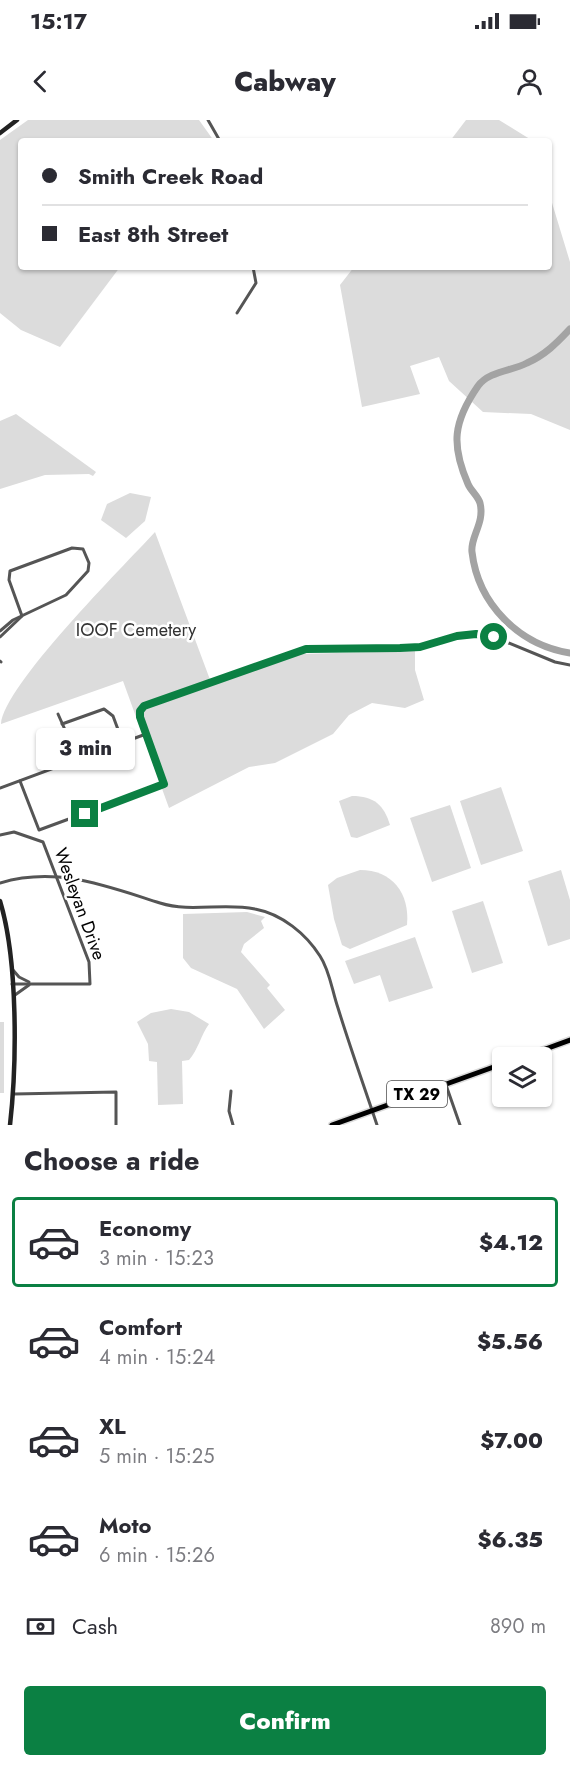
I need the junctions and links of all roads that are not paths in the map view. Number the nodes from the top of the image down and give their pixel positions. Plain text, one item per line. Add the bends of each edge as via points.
1 (17, 120) edge
2 (208, 120) edge
3 (0, 133) edge
4 (218, 138) edge
5 (254, 270) edge
6 (237, 313) dead end
7 (22, 616) junction
8 (0, 631) edge
9 (0, 637) edge
10 (570, 665) edge
11 (58, 714) dead end
12 (62, 724) junction
13 (66, 732) dead end
14 (146, 734) junction
15 (123, 743) junction
16 (20, 781) junction
17 (0, 788) edge
18 (0, 835) edge
19 (56, 876) junction
20 (0, 884) edge
21 (0, 901) edge
22 (11, 965) junction
23 (12, 984) junction
24 (33, 984) junction
25 (12, 1002) junction
26 (570, 1040) edge
27 (551, 1047) edge
28 (492, 1068) edge
29 (446, 1085) junction
30 (231, 1091) dead end
31 (14, 1094) junction
32 (372, 1111) junction
33 (10, 1125) edge
34 (116, 1125) edge
35 (233, 1125) edge
36 (332, 1125) edge
37 (377, 1125) edge
38 (460, 1125) edge

1 - 3 street
2 - 4 street
5 - 6 street via 256,283
7 - 7 street via 9,580 10,571 72,548 83,549 89,568 66,595
7 - 8 street
7 - 9 street
10 - 14 street via 476,634 420,647 306,649 144,706 140,714
11 - 12 street
12 - 13 street
12 - 15 street via 104,709 113,716
14 - 15 street
14 - 16 street via 164,784 39,830
15 - 16 street
16 - 17 street
18 - 19 street, Wesleyan Drive via 14,832 43,842
19 - 20 street via 19,878
19 - 24 street, Wesleyan Drive via 89,962 90,984
19 - 32 street via 104,884 174,906 256,909 286,922 321,957
21 - 22 street
22 - 23 street
22 - 24 street via 16,975
23 - 24 street
23 - 25 street
24 - 25 street via 15,994
25 - 31 street
26 - 27 main road
28 - 29 main road, TX 29
29 - 32 main road, TX 29
29 - 38 street
30 - 35 street via 229,1111
31 - 33 street
31 - 34 street via 116,1092
32 - 36 main road, TX 29
32 - 37 street

